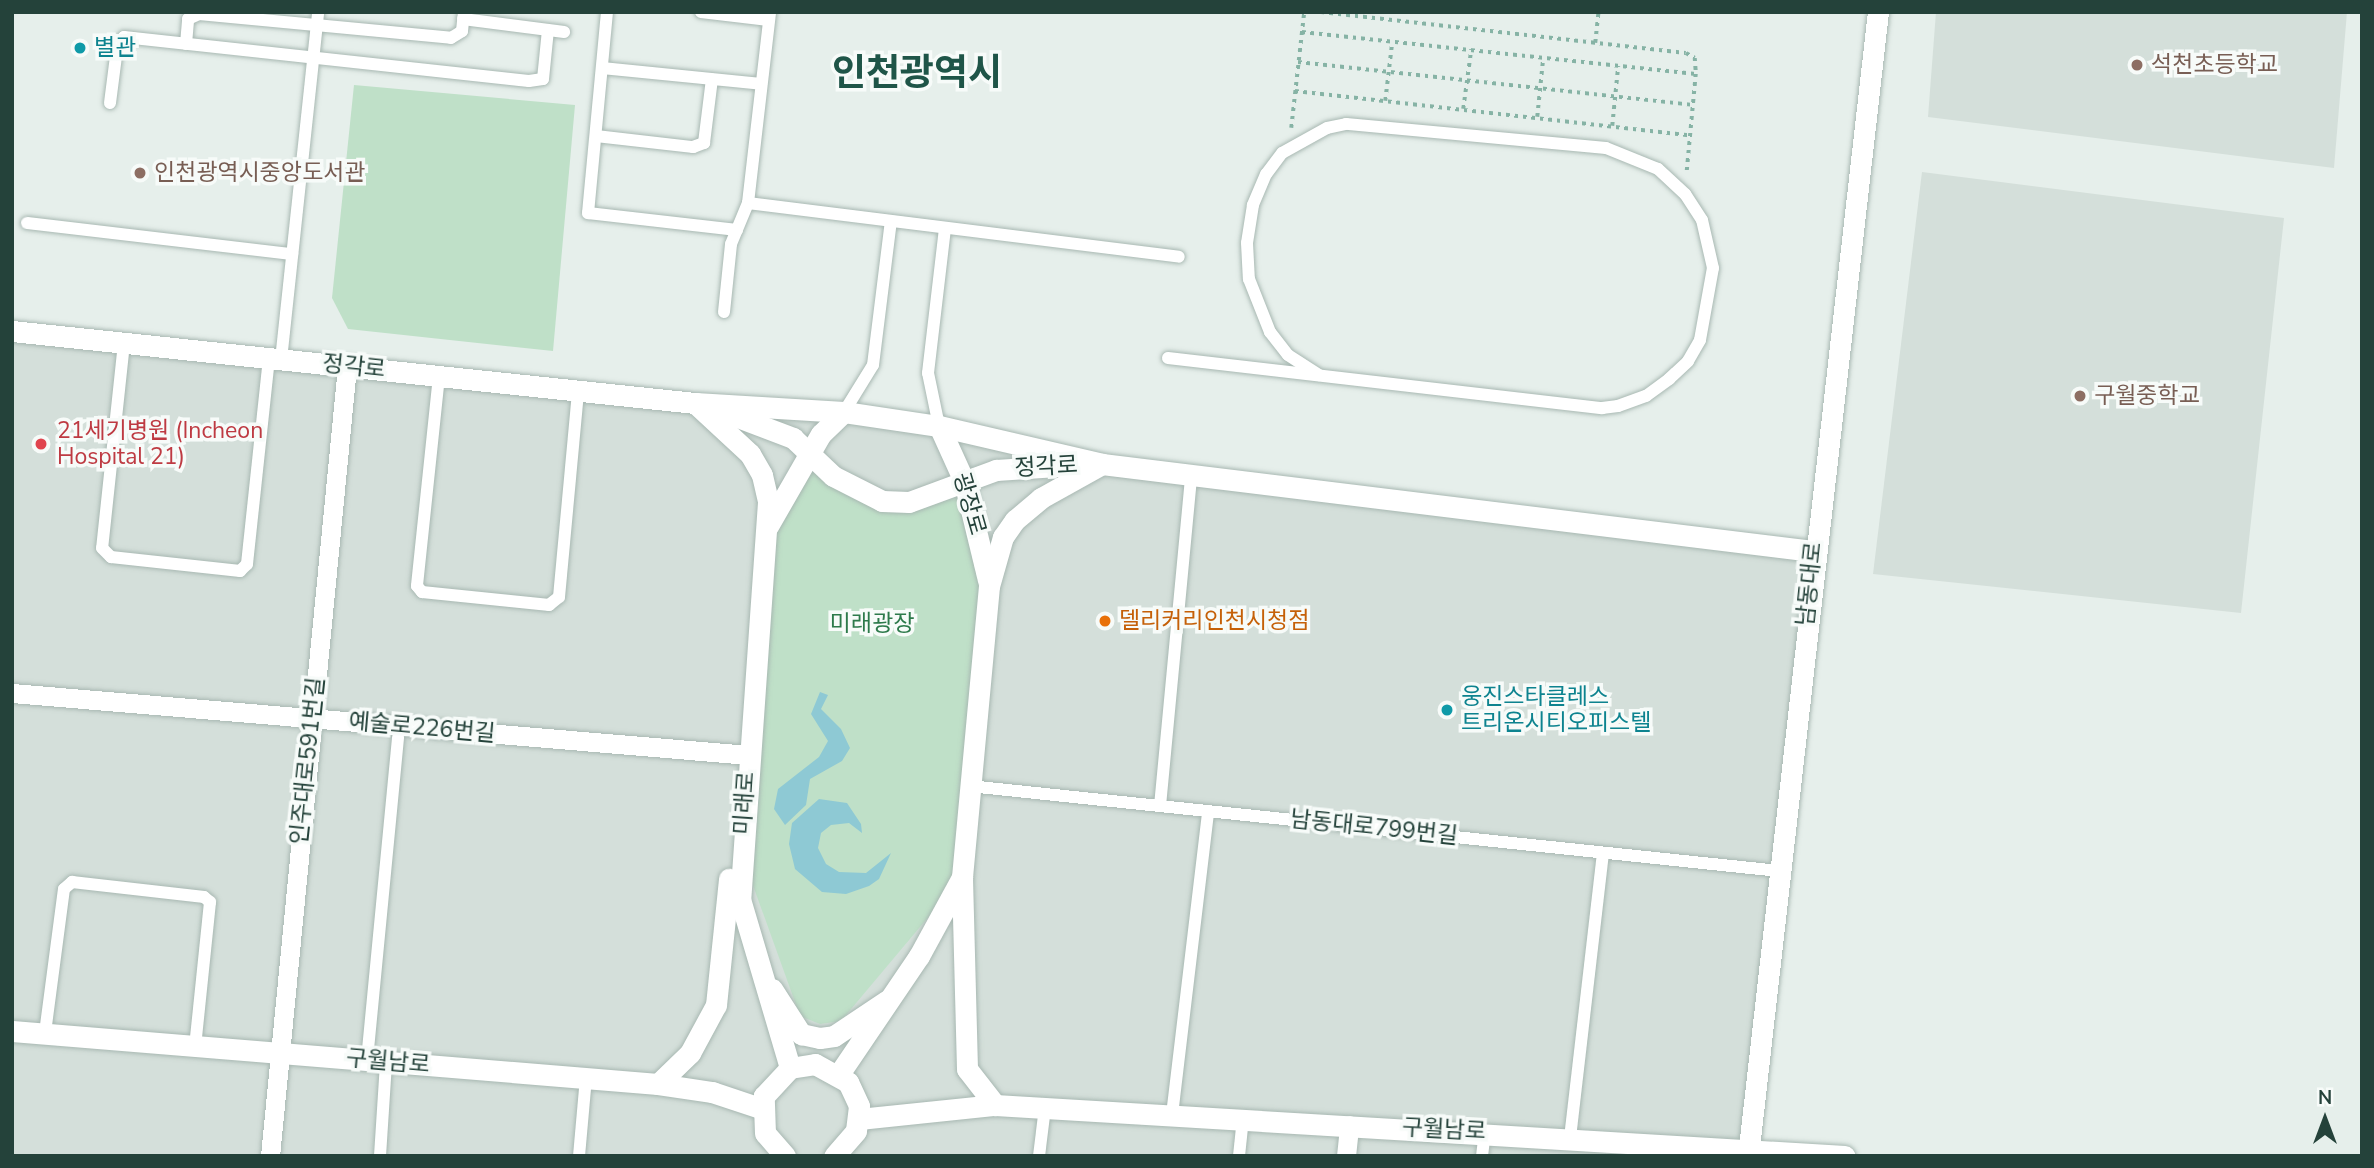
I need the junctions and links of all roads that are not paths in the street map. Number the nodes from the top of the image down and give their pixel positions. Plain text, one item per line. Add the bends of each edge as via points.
1 (607, 12) edge
2 (701, 12) edge
3 (1878, 12) edge
4 (464, 16) edge
5 (769, 16) edge
6 (317, 18) edge
7 (548, 30) junction
8 (564, 32) dead end
9 (186, 44) junction
10 (313, 57) junction
11 (602, 68) junction
12 (712, 79) junction
13 (761, 84) junction
14 (110, 103) dead end
15 (596, 136) junction
16 (748, 203) junction
17 (891, 221) junction
18 (27, 223) dead end
19 (945, 228) junction
20 (737, 230) junction
21 (292, 254) junction
22 (1179, 257) dead end
23 (724, 313) dead end
24 (12, 331) edge
25 (124, 343) junction
26 (1168, 358) dead end
27 (275, 359) junction
28 (347, 367) junction
29 (1319, 375) junction
30 (439, 376) junction
31 (578, 391) junction
32 (695, 403) junction
33 (844, 412) junction
34 (939, 426) junction
35 (810, 452) junction
36 (1102, 464) junction
37 (1191, 475) junction
38 (964, 481) junction
39 (766, 531) junction
40 (1813, 551) junction
41 (989, 586) junction
42 (12, 693) edge
43 (312, 719) junction
44 (398, 737) dead end
45 (749, 755) junction
46 (969, 786) junction
47 (1160, 806) junction
48 (1208, 811) junction
49 (741, 852) junction
50 (1603, 853) junction
51 (1779, 871) junction
52 (962, 877) junction
53 (761, 976) junction
54 (891, 999) junction
55 (12, 1031) edge
56 (45, 1033) junction
57 (195, 1046) junction
58 (280, 1053) junction
59 (377, 1061) junction
60 (790, 1068) junction
61 (839, 1074) junction
62 (586, 1078) junction
63 (658, 1084) junction
64 (995, 1104) junction
65 (1045, 1107) junction
66 (761, 1108) junction
67 (1172, 1115) junction
68 (859, 1119) junction
69 (1243, 1119) junction
70 (1349, 1125) junction
71 (1485, 1133) junction
72 (1570, 1138) junction
73 (1748, 1152) edge
74 (838, 1154) edge
75 (782, 1155) edge
76 (270, 1156) edge
77 (380, 1156) edge
78 (579, 1156) edge
79 (1039, 1156) edge
80 (1239, 1156) edge
81 (1346, 1156) edge
82 (1482, 1156) edge
83 (1844, 1156) edge

1 - 11 lane
2 - 5 lane
3 - 40 street, 남동대로
4 - 6 lane via 462,31 451,38
4 - 7 lane
5 - 13 lane
6 - 9 lane via 199,14 188,19
6 - 10 lane
7 - 8 lane
7 - 10 lane via 543,79 528,81
9 - 10 lane
9 - 14 lane via 124,37 117,48
10 - 21 lane
11 - 12 lane
11 - 15 lane
12 - 13 lane
12 - 15 lane via 704,143 693,147
13 - 16 lane
15 - 20 lane via 588,213
16 - 17 lane
16 - 20 lane
17 - 19 lane
17 - 33 lane via 873,365
18 - 21 lane
19 - 22 lane
19 - 34 lane via 928,373
20 - 23 lane via 731,244
21 - 27 lane
24 - 25 street, 정각로
25 - 27 street, 정각로
25 - 27 lane via 102,548 111,557 240,571 247,564
26 - 29 lane
27 - 28 street, 정각로
28 - 30 street, 정각로
28 - 43 street, 인주대로591번길
29 - 29 lane via 1602,408 1646,396 1688,361 1700,340 1713,268 1702,220 1685,194 1658,169 1606,148 1346,124 1304,137 1266,174 1253,205 1247,243 1249,279 1270,332 1288,355
30 - 31 street, 정각로
30 - 31 lane via 417,586 422,592 549,605 559,597
31 - 32 street, 정각로
32 - 33 street, 정각로
32 - 35 street, 정각로 via 793,438
32 - 39 street, 미래로 via 750,454 762,475 768,502
33 - 34 street, 정각로
33 - 35 street
34 - 36 street, 정각로
34 - 38 street, 광장로
35 - 38 street, 정각로 via 833,476 882,501 909,502
35 - 39 street
36 - 37 street
36 - 38 street, 정각로 via 996,470
36 - 41 street via 1041,498 1015,520 1003,537
37 - 40 street
37 - 47 lane
38 - 41 street, 광장로
39 - 45 street, 미래로
40 - 51 street, 남동대로
41 - 46 street
42 - 43 street, 예술로226번길
43 - 45 street, 예술로226번길
43 - 58 street, 인주대로591번길
44 - 59 lane
45 - 49 street, 미래로
46 - 47 lane, 남동대로799번길
46 - 52 street
47 - 48 lane, 남동대로799번길
48 - 50 lane, 남동대로799번길
48 - 67 lane
49 - 53 street, 미래로 via 740,900
49 - 63 street via 730,872 716,1004 690,1053
50 - 51 lane, 남동대로799번길
50 - 72 lane
51 - 73 street, 남동대로
52 - 54 street
52 - 64 street via 967,1069
53 - 54 street via 801,1034 820,1038 834,1036
53 - 60 street, 미래로
54 - 61 street
55 - 56 street, 구월남로
56 - 57 street, 구월남로
56 - 57 lane via 64,889 72,883 204,897 210,902
57 - 58 street, 구월남로
58 - 59 street, 구월남로
58 - 76 street, 인주대로591번길
59 - 62 street, 구월남로
59 - 77 lane
60 - 61 street via 815,1064
60 - 66 street via 770,1085
61 - 68 street via 855,1094
62 - 63 street, 구월남로
62 - 78 lane
63 - 66 street, 구월남로 via 712,1092
64 - 65 street, 구월남로
64 - 68 street, 구월남로
65 - 67 street, 구월남로
65 - 79 lane
66 - 75 street via 765,1133
67 - 69 street, 구월남로
68 - 74 street via 856,1131
69 - 70 street, 구월남로
69 - 80 lane
70 - 71 street, 구월남로
70 - 81 street
71 - 72 street, 구월남로
71 - 82 lane
72 - 73 street, 구월남로
73 - 83 street, 구월남로

